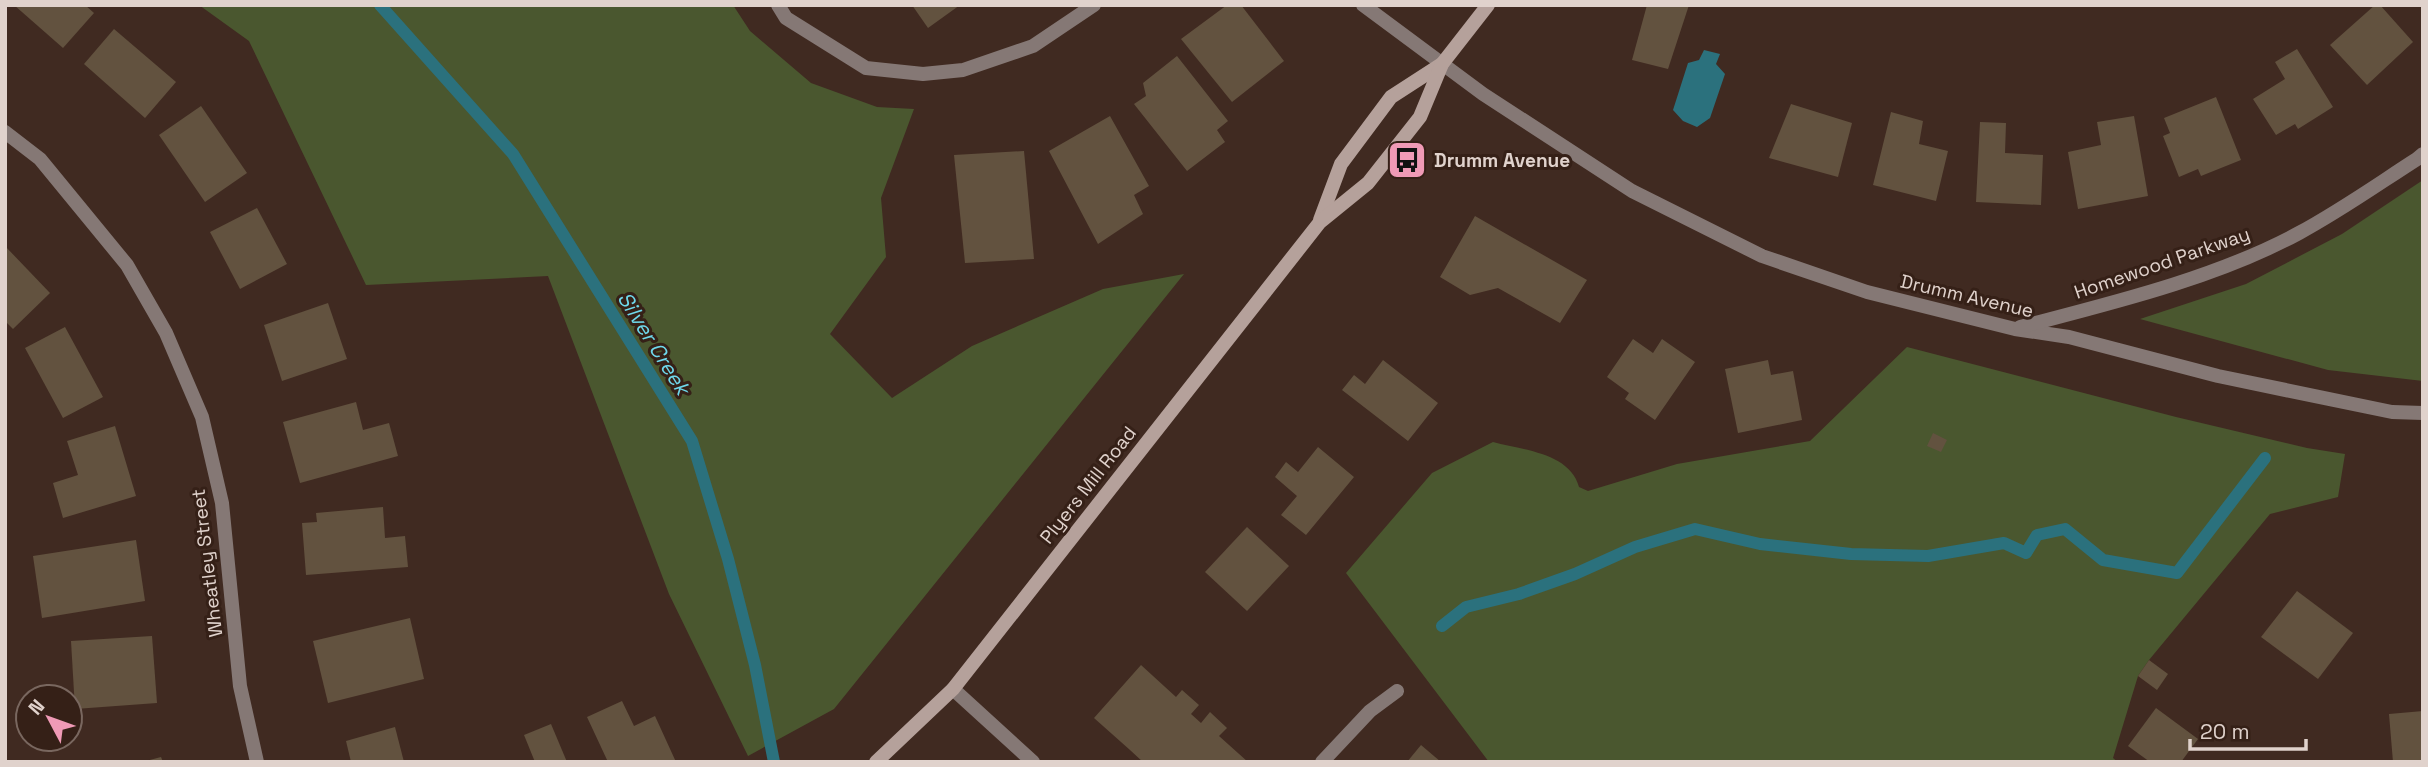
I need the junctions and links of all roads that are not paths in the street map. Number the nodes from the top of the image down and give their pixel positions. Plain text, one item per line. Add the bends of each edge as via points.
1 (778, 5) edge
2 (1094, 5) edge
3 (1363, 5) edge
4 (1488, 5) edge
5 (1442, 64) junction
6 (5, 132) edge
7 (2423, 154) edge
8 (1320, 222) junction
9 (2015, 329) junction
10 (2423, 413) edge
11 (953, 689) junction
12 (1397, 691) dead end
13 (257, 762) edge
14 (876, 762) edge
15 (1033, 762) edge
16 (1322, 762) edge

1 - 2 street via 786,18 866,68 923,74 962,70 1033,46
3 - 5 street, Drumm Avenue
4 - 5 street, Plyers Mill Road
5 - 8 street, Plyers Mill Road via 1420,117 1368,183
5 - 8 street, Plyers Mill Road via 1391,97 1341,163
5 - 9 street, Drumm Avenue via 1632,191 1762,256 1867,292
6 - 13 street, Wheatley Street via 40,159 127,265 166,333 202,417 222,503 240,686
7 - 9 street, Homewood Parkway via 2299,233 2228,265
8 - 11 street, Plyers Mill Road
9 - 10 street, Drumm Avenue via 2069,337 2232,379 2392,412
11 - 14 street, Plyers Mill Road
11 - 15 street
12 - 16 street via 1370,711

